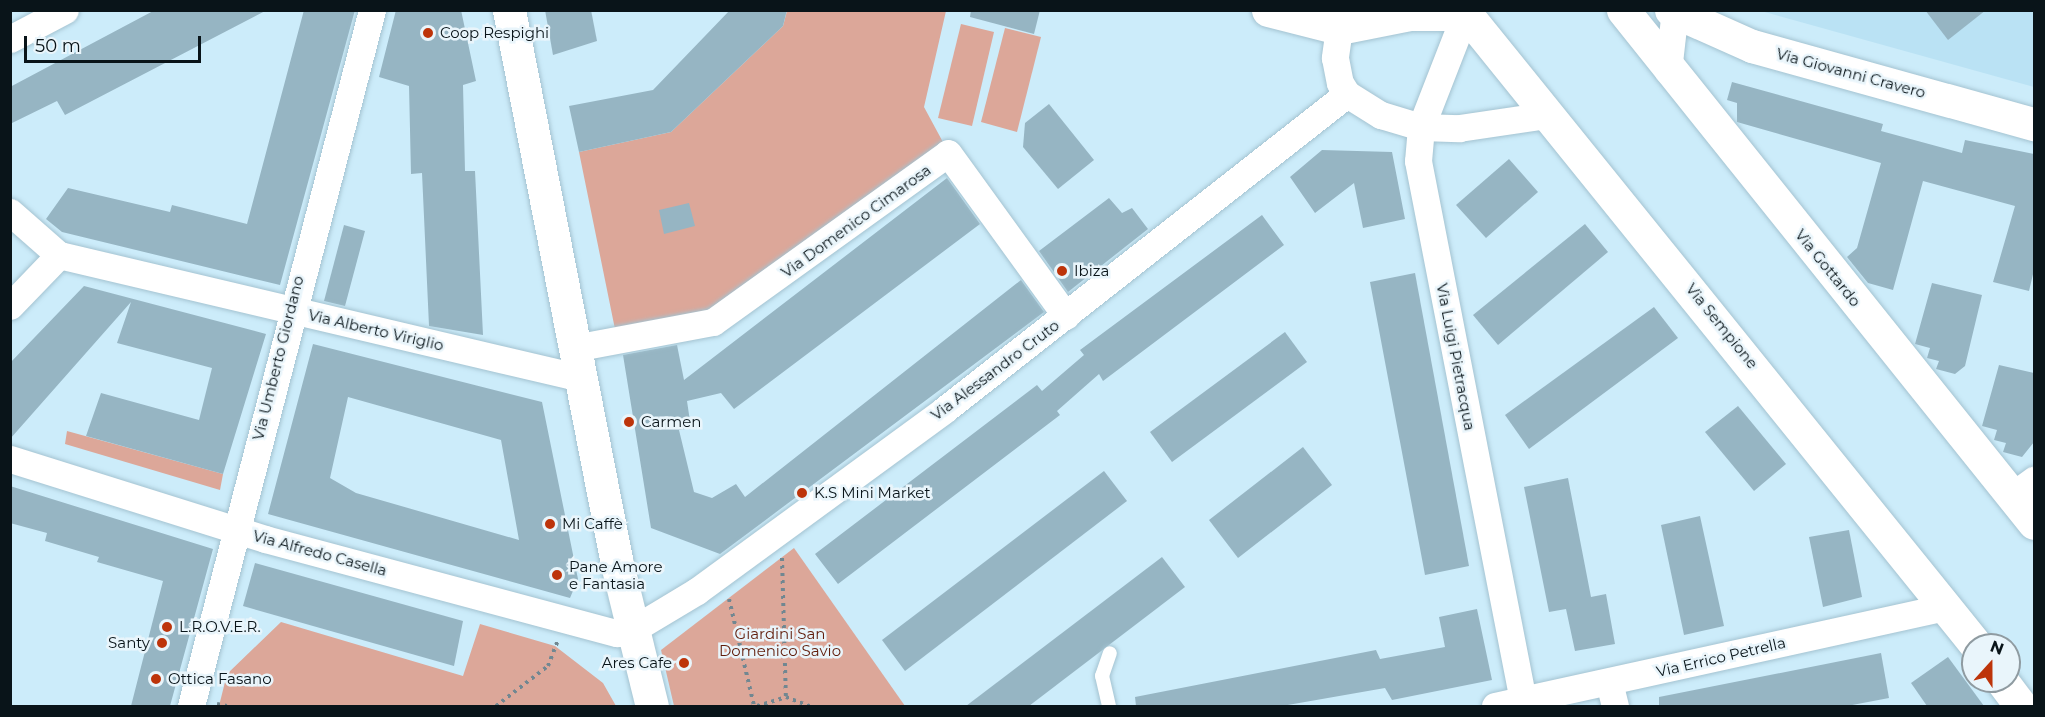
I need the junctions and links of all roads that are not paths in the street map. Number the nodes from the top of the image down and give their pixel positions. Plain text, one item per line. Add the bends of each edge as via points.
1 (65, 10) edge
2 (372, 10) edge
3 (509, 10) edge
4 (1268, 10) edge
5 (1623, 10) edge
6 (1673, 11) edge
7 (1466, 12) edge
8 (1341, 19) edge
9 (10, 39) edge
10 (1668, 71) junction
11 (1347, 94) junction
12 (1547, 115) junction
13 (2034, 124) edge
14 (1421, 127) junction
15 (10, 212) edge
16 (59, 255) junction
17 (10, 306) edge
18 (290, 309) junction
19 (1066, 316) junction
20 (578, 363) junction
21 (10, 459) edge
22 (2024, 487) edge
23 (2034, 523) edge
24 (235, 529) junction
25 (1947, 607) junction
26 (633, 630) junction
27 (1967, 633) edge
28 (1110, 653) dead end
29 (2011, 693) edge
30 (1612, 694) edge
31 (1524, 704) edge
32 (191, 706) edge
33 (652, 706) edge
34 (1109, 706) edge
35 (1495, 706) edge
36 (2021, 706) edge

1 - 9 street
2 - 18 street, Via Umberto Giordano
3 - 20 street
4 - 8 street
5 - 10 street, Via Gottardo
6 - 10 street
6 - 13 street, Via Giovanni Cravero via 1752,46
7 - 8 street
7 - 12 street, Via Sempione
7 - 14 street, Via Luigi Pietracqua
8 - 11 street via 1335,67
10 - 22 street, Via Gottardo
11 - 14 street via 1381,115
11 - 19 street, Via Alessandro Cruto
12 - 14 street via 1459,128
12 - 25 street, Via Sempione
14 - 31 street, Via Luigi Pietracqua via 1418,160
15 - 16 street, Via Alberto Viriglio
16 - 17 street
16 - 18 street, Via Alberto Viriglio
18 - 20 street, Via Alberto Viriglio
18 - 24 street, Via Umberto Giordano
19 - 20 street, Via Domenico Cimarosa via 948,153 712,322
19 - 26 street, Via Alessandro Cruto via 698,591
20 - 26 street
21 - 24 street, Via Alfredo Casella
22 - 23 street, Via Gottardo
24 - 26 street, Via Alfredo Casella via 617,633
24 - 32 street, Via Umberto Giordano
25 - 27 street, Via Sempione
25 - 30 street, Via Errico Petrella
26 - 33 street
28 - 34 lane via 1102,676
29 - 36 street
30 - 31 street, Via Errico Petrella
31 - 35 street, Via Errico Petrella

